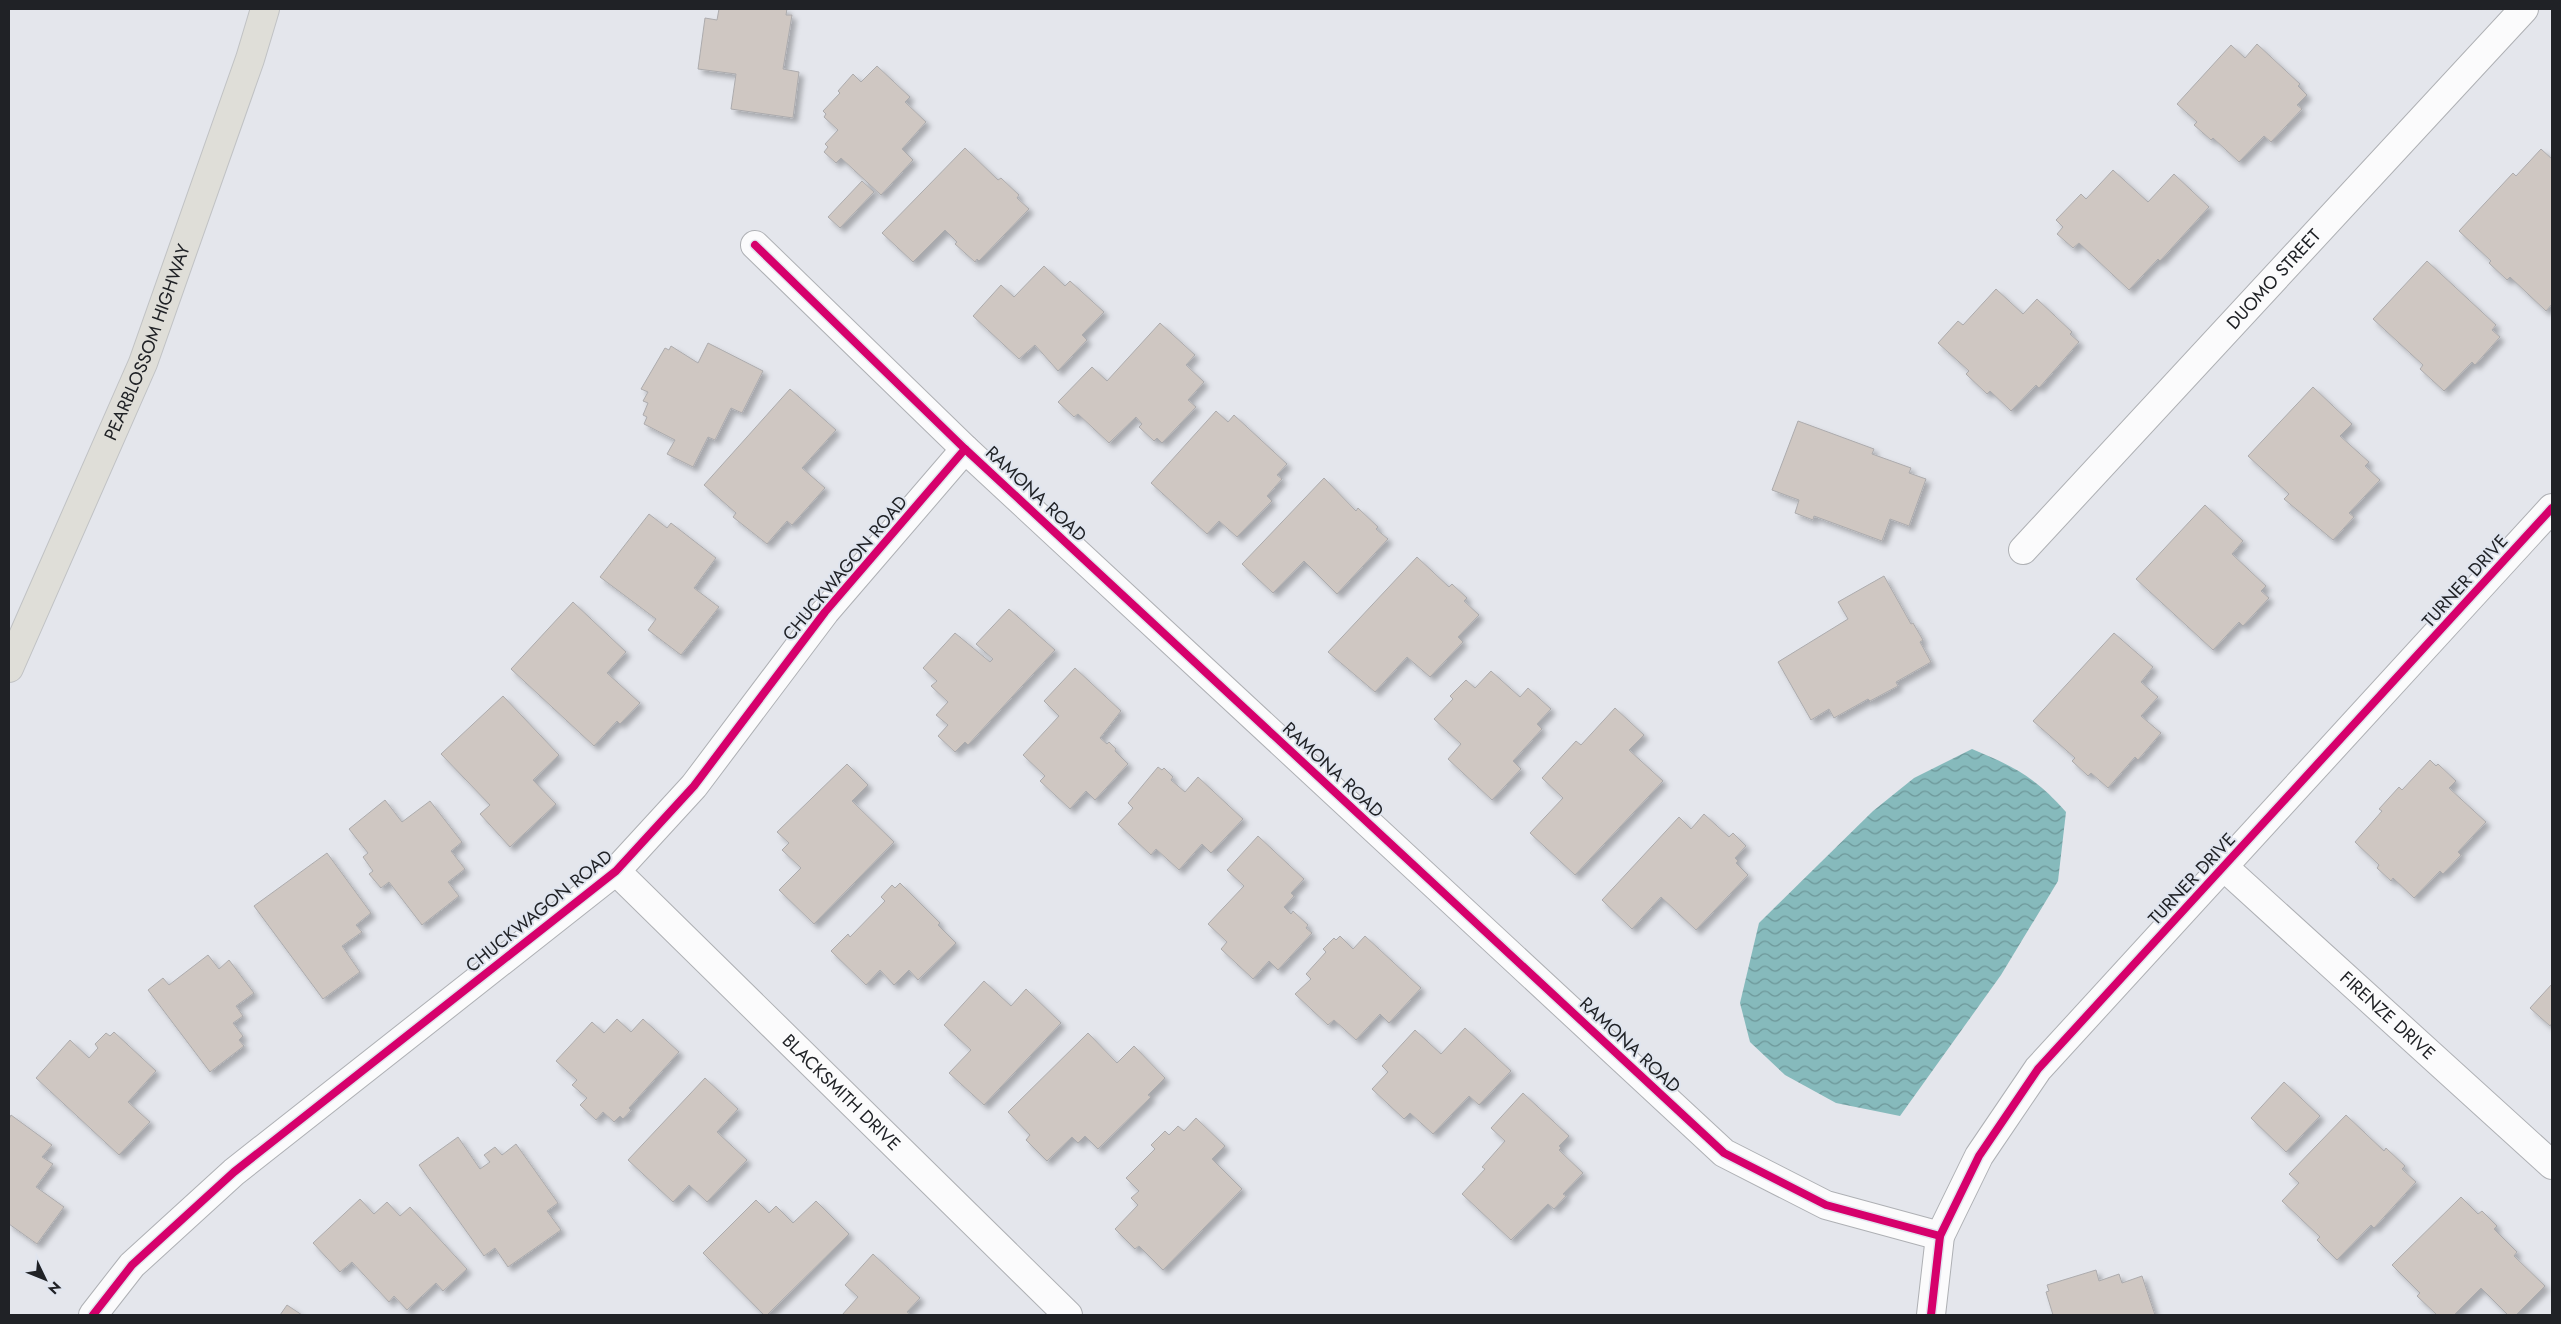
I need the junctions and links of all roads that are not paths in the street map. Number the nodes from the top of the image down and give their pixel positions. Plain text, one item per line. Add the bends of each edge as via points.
1 (265, 9) edge
2 (2524, 9) edge
3 (755, 245) dead end
4 (966, 449) junction
5 (2552, 508) edge
6 (2023, 550) dead end
7 (9, 668) edge
8 (2224, 867) junction
9 (616, 871) junction
10 (2552, 1165) edge
11 (1940, 1236) junction
12 (93, 1315) edge
13 (1068, 1315) edge
14 (1931, 1315) edge

1 - 7 main road, PEARBLOSSOM HIGHWAY via 143,363
2 - 6 street, DUOMO STREET
3 - 4 street, RAMONA ROAD
4 - 9 street, CHUCKWAGON ROAD via 824,612 694,786
4 - 11 street, RAMONA ROAD via 1724,1153 1826,1205
5 - 8 street, TURNER DRIVE
8 - 10 street, FIRENZE DRIVE
8 - 11 street, TURNER DRIVE via 2038,1069 1979,1156
9 - 12 street, CHUCKWAGON ROAD via 234,1172 132,1265
9 - 13 street, BLACKSMITH DRIVE
11 - 14 street, TURNER DRIVE

